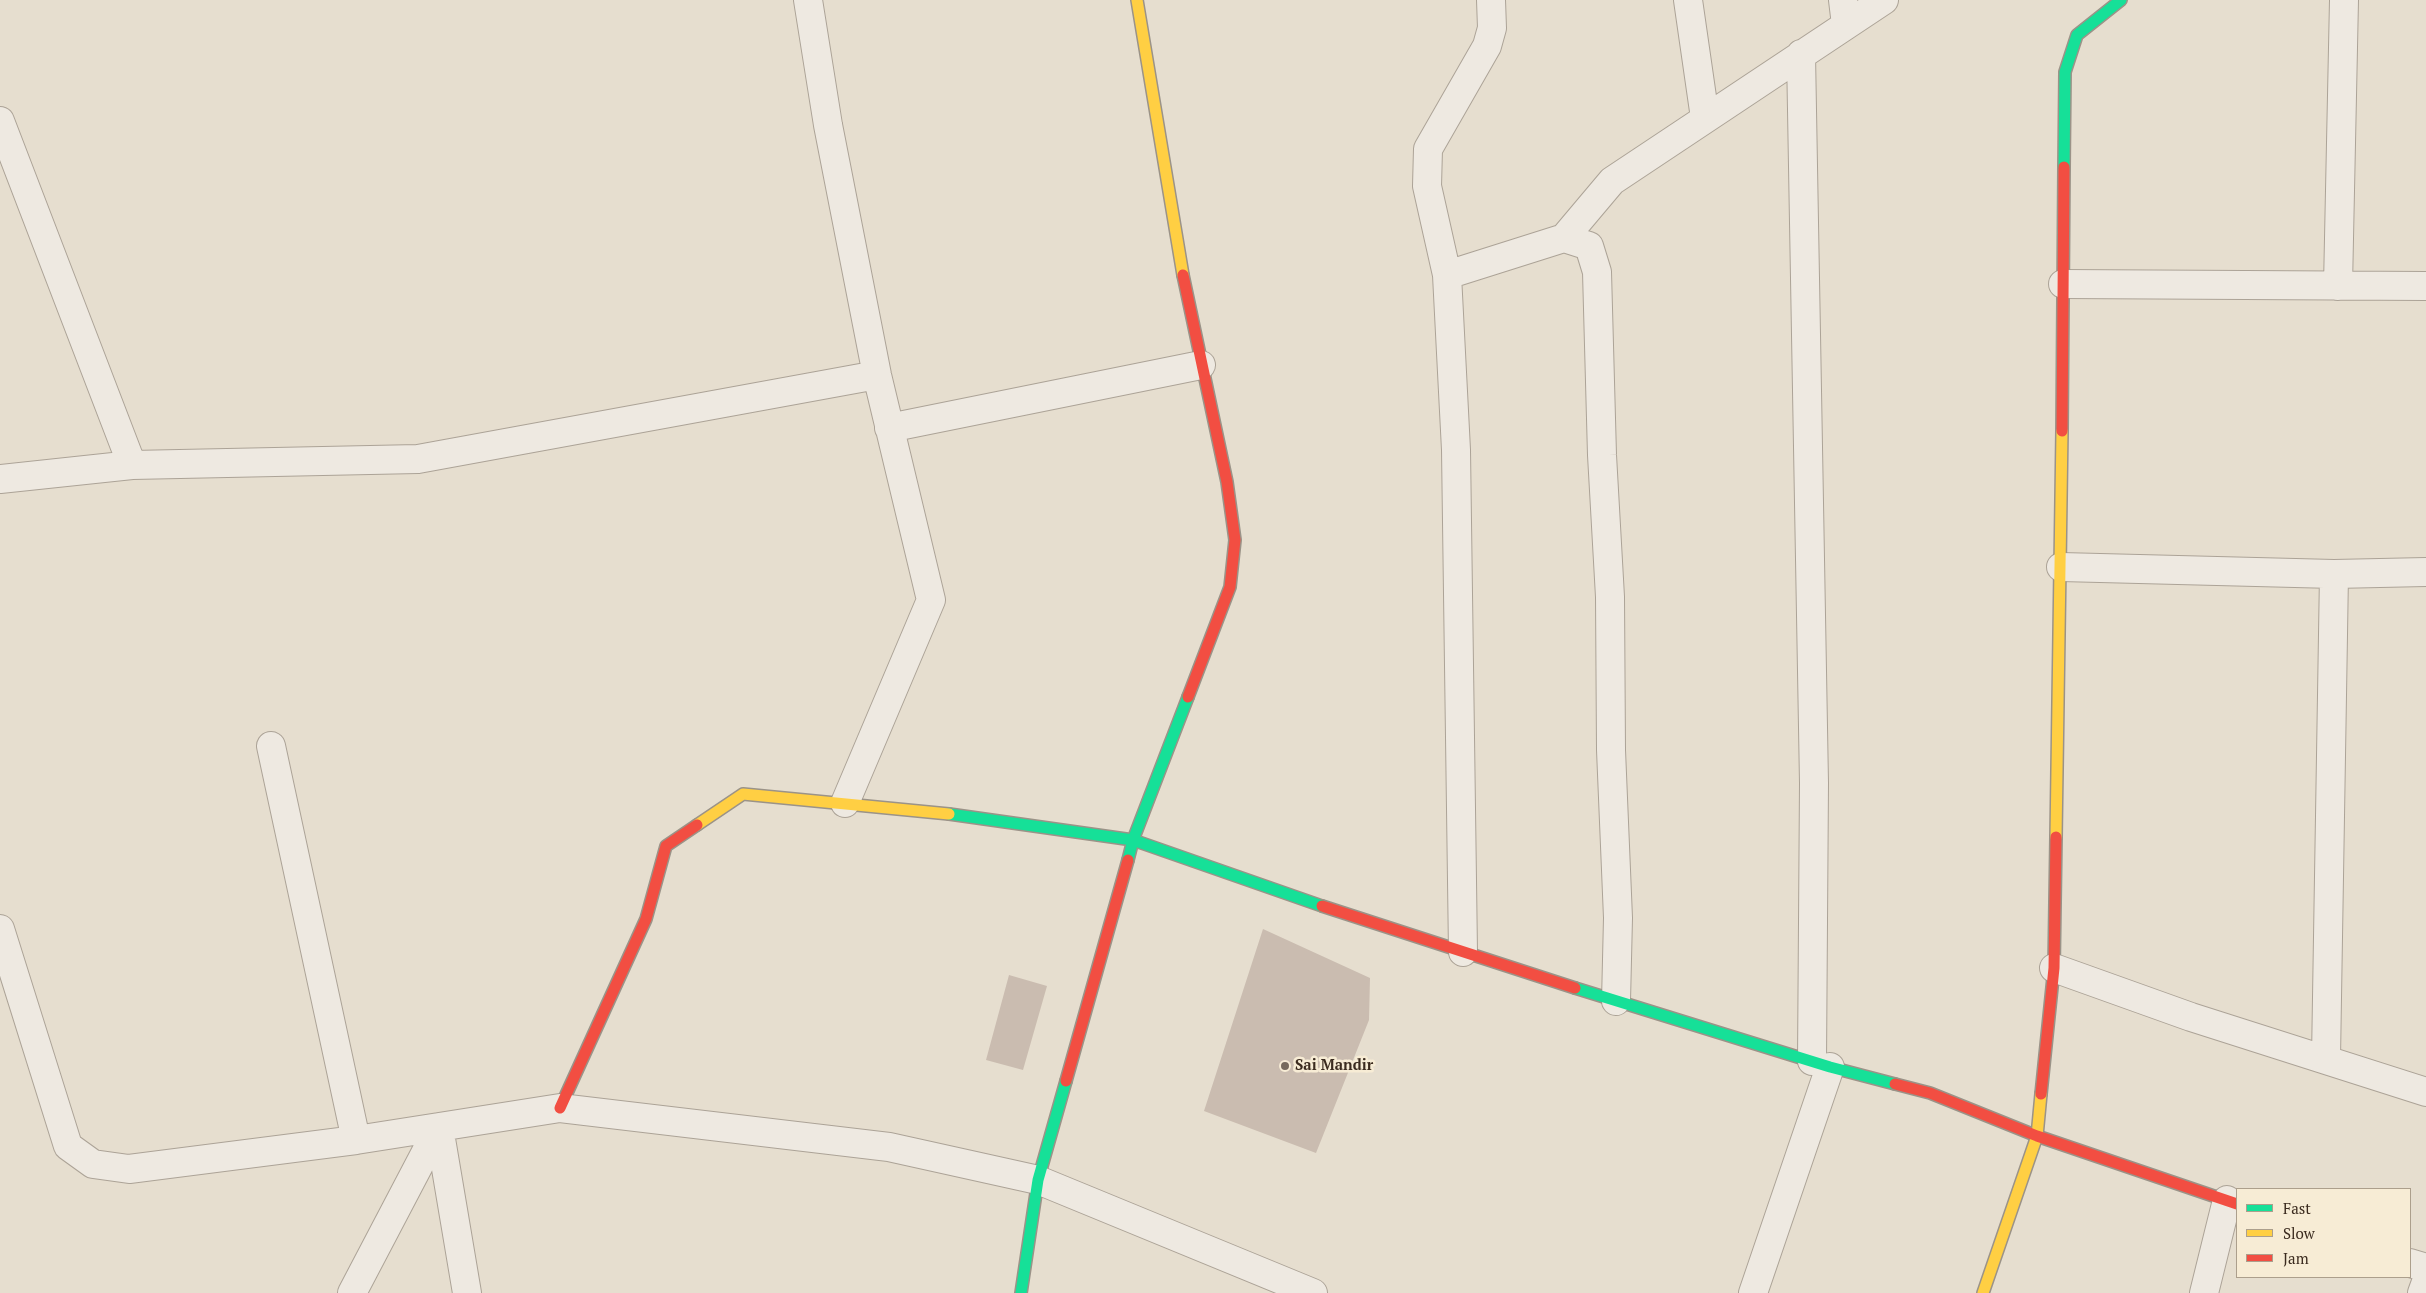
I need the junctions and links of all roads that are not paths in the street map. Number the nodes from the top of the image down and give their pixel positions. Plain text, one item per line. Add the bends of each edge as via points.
1 (808, 0) edge
2 (1137, 0) edge
3 (1491, 0) edge
4 (1688, 0) edge
5 (1884, 0) edge
6 (2121, 0) edge
7 (2344, 0) edge
8 (1844, 13) edge
9 (1801, 54) junction
10 (1705, 118) junction
11 (0, 121) edge
12 (1564, 238) junction
13 (1447, 275) junction
14 (2063, 284) junction
15 (2338, 286) junction
16 (2426, 286) edge
17 (1201, 365) junction
18 (877, 374) junction
19 (889, 428) junction
20 (132, 465) junction
21 (0, 478) edge
22 (2061, 567) junction
23 (2426, 572) edge
24 (2334, 574) junction
25 (271, 746) dead end
26 (845, 804) junction
27 (1133, 840) junction
28 (0, 929) edge
29 (1463, 952) junction
30 (2054, 968) junction
31 (1616, 1001) junction
32 (2326, 1058) junction
33 (1821, 1064) junction
34 (2426, 1092) edge
35 (560, 1108) junction
36 (439, 1127) junction
37 (2037, 1136) junction
38 (356, 1140) junction
39 (1038, 1180) junction
40 (2232, 1202) edge
41 (2411, 1263) edge
42 (2426, 1268) edge
43 (2426, 1282) edge
44 (352, 1293) edge
45 (467, 1293) edge
46 (1021, 1293) edge
47 (1312, 1293) edge
48 (1753, 1293) edge
49 (1983, 1293) edge
50 (2204, 1293) edge
51 (2422, 1293) edge

1 - 18 street via 828,124
2 - 17 street
3 - 13 street via 1492,28 1487,46 1428,149 1427,186
4 - 10 street
5 - 8 street
6 - 14 street via 2077,35 2065,72
7 - 15 street
8 - 9 street
9 - 10 street
9 - 33 street
10 - 12 street via 1612,180
11 - 20 street
12 - 13 street
12 - 31 street via 1589,246 1597,272 1610,597 1611,750 1618,918
13 - 29 street via 1456,450
14 - 15 street
14 - 22 street
15 - 16 street
17 - 19 street
17 - 27 street via 1227,482 1234,530 1230,587
18 - 19 street
18 - 20 street via 418,459
19 - 26 street via 931,600
20 - 21 street
22 - 24 street
22 - 30 street
23 - 24 street
24 - 32 street
25 - 38 street
26 - 27 street via 912,809
26 - 35 street via 743,794 666,846 646,919
27 - 29 street via 1269,889
27 - 39 street
28 - 38 street via 68,1146 94,1164 129,1169
29 - 31 street
30 - 32 street via 2191,1017
30 - 37 street
31 - 33 street
32 - 34 street
33 - 37 street via 1930,1093
33 - 48 street
35 - 36 street
35 - 39 street via 888,1147
36 - 38 street
36 - 44 street
36 - 45 street
37 - 40 street
37 - 49 street
39 - 46 street
39 - 47 street
40 - 50 street
41 - 42 street
43 - 51 street

